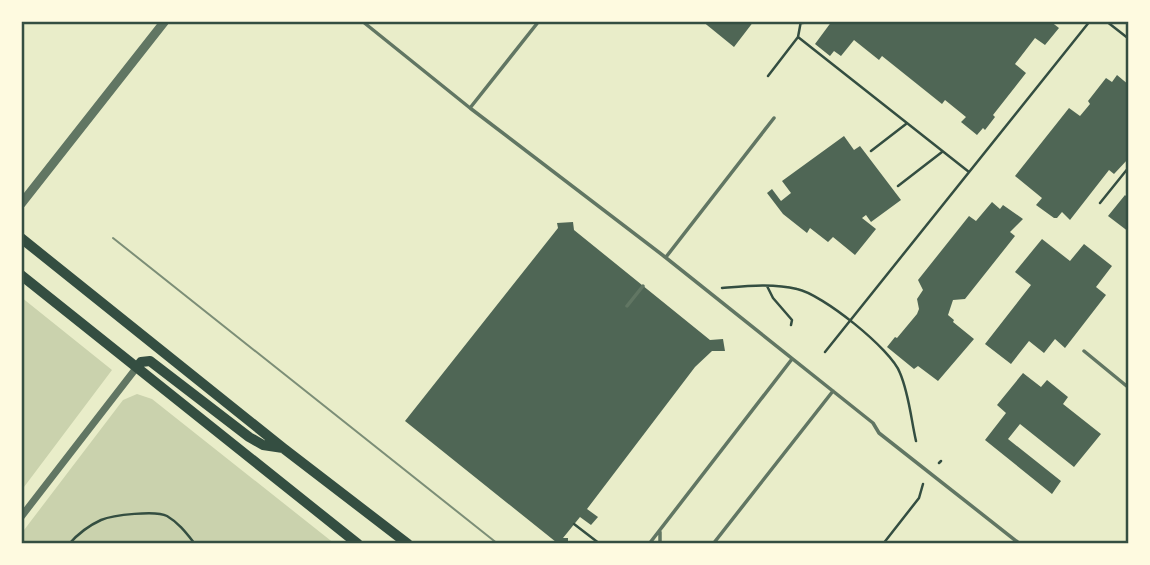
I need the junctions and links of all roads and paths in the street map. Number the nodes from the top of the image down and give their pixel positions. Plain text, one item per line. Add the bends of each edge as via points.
1 (165, 21) edge
2 (362, 21) edge
3 (539, 21) edge
4 (818, 21) edge
5 (1090, 21) edge
6 (1106, 21) edge
7 (802, 22) edge
8 (798, 37) junction
9 (1129, 39) edge
10 (768, 76) dead end
11 (470, 108) junction
12 (774, 118) dead end
13 (906, 124) junction
14 (871, 151) dead end
15 (942, 152) junction
16 (1129, 167) edge
17 (969, 172) junction
18 (898, 186) dead end
19 (1100, 203) dead end
20 (21, 204) edge
21 (21, 238) edge
22 (666, 257) junction
23 (21, 275) edge
24 (643, 286) dead end
25 (767, 286) junction
26 (722, 288) dead end
27 (627, 306) dead end
28 (849, 321) junction
29 (791, 325) dead end
30 (1084, 351) dead end
31 (825, 352) dead end
32 (792, 359) junction
33 (137, 367) junction
34 (1129, 388) edge
35 (833, 391) junction
36 (916, 441) dead end
37 (283, 448) junction
38 (923, 484) dead end
39 (21, 517) edge
40 (575, 524) dead end
41 (661, 530) junction
42 (69, 544) edge
43 (195, 544) edge
44 (358, 544) edge
45 (408, 544) edge
46 (600, 544) edge
47 (649, 544) edge
48 (660, 544) edge
49 (713, 544) edge
50 (883, 544) edge
51 (1020, 544) edge

1 - 20 street
2 - 11 lane
3 - 11 lane
4 - 7 path
5 - 17 path
6 - 9 path
7 - 8 path
8 - 10 path
8 - 13 path
11 - 22 lane
12 - 22 lane
13 - 14 path
13 - 15 path
15 - 17 path
15 - 18 path
16 - 19 path
17 - 28 path
21 - 37 main road
22 - 32 lane
23 - 33 main road
24 - 27 lane
25 - 26 path
25 - 28 path via 800,289
25 - 29 path
28 - 31 path
28 - 36 path via 881,346 899,370
30 - 34 lane
32 - 35 lane
32 - 41 lane
33 - 37 main road via 150,361 249,437
33 - 39 street
33 - 44 main road
35 - 49 lane
35 - 51 lane
37 - 45 main road
38 - 50 path via 919,498
40 - 46 path
41 - 47 lane
41 - 48 lane
42 - 43 path via 101,520 150,513 165,514

